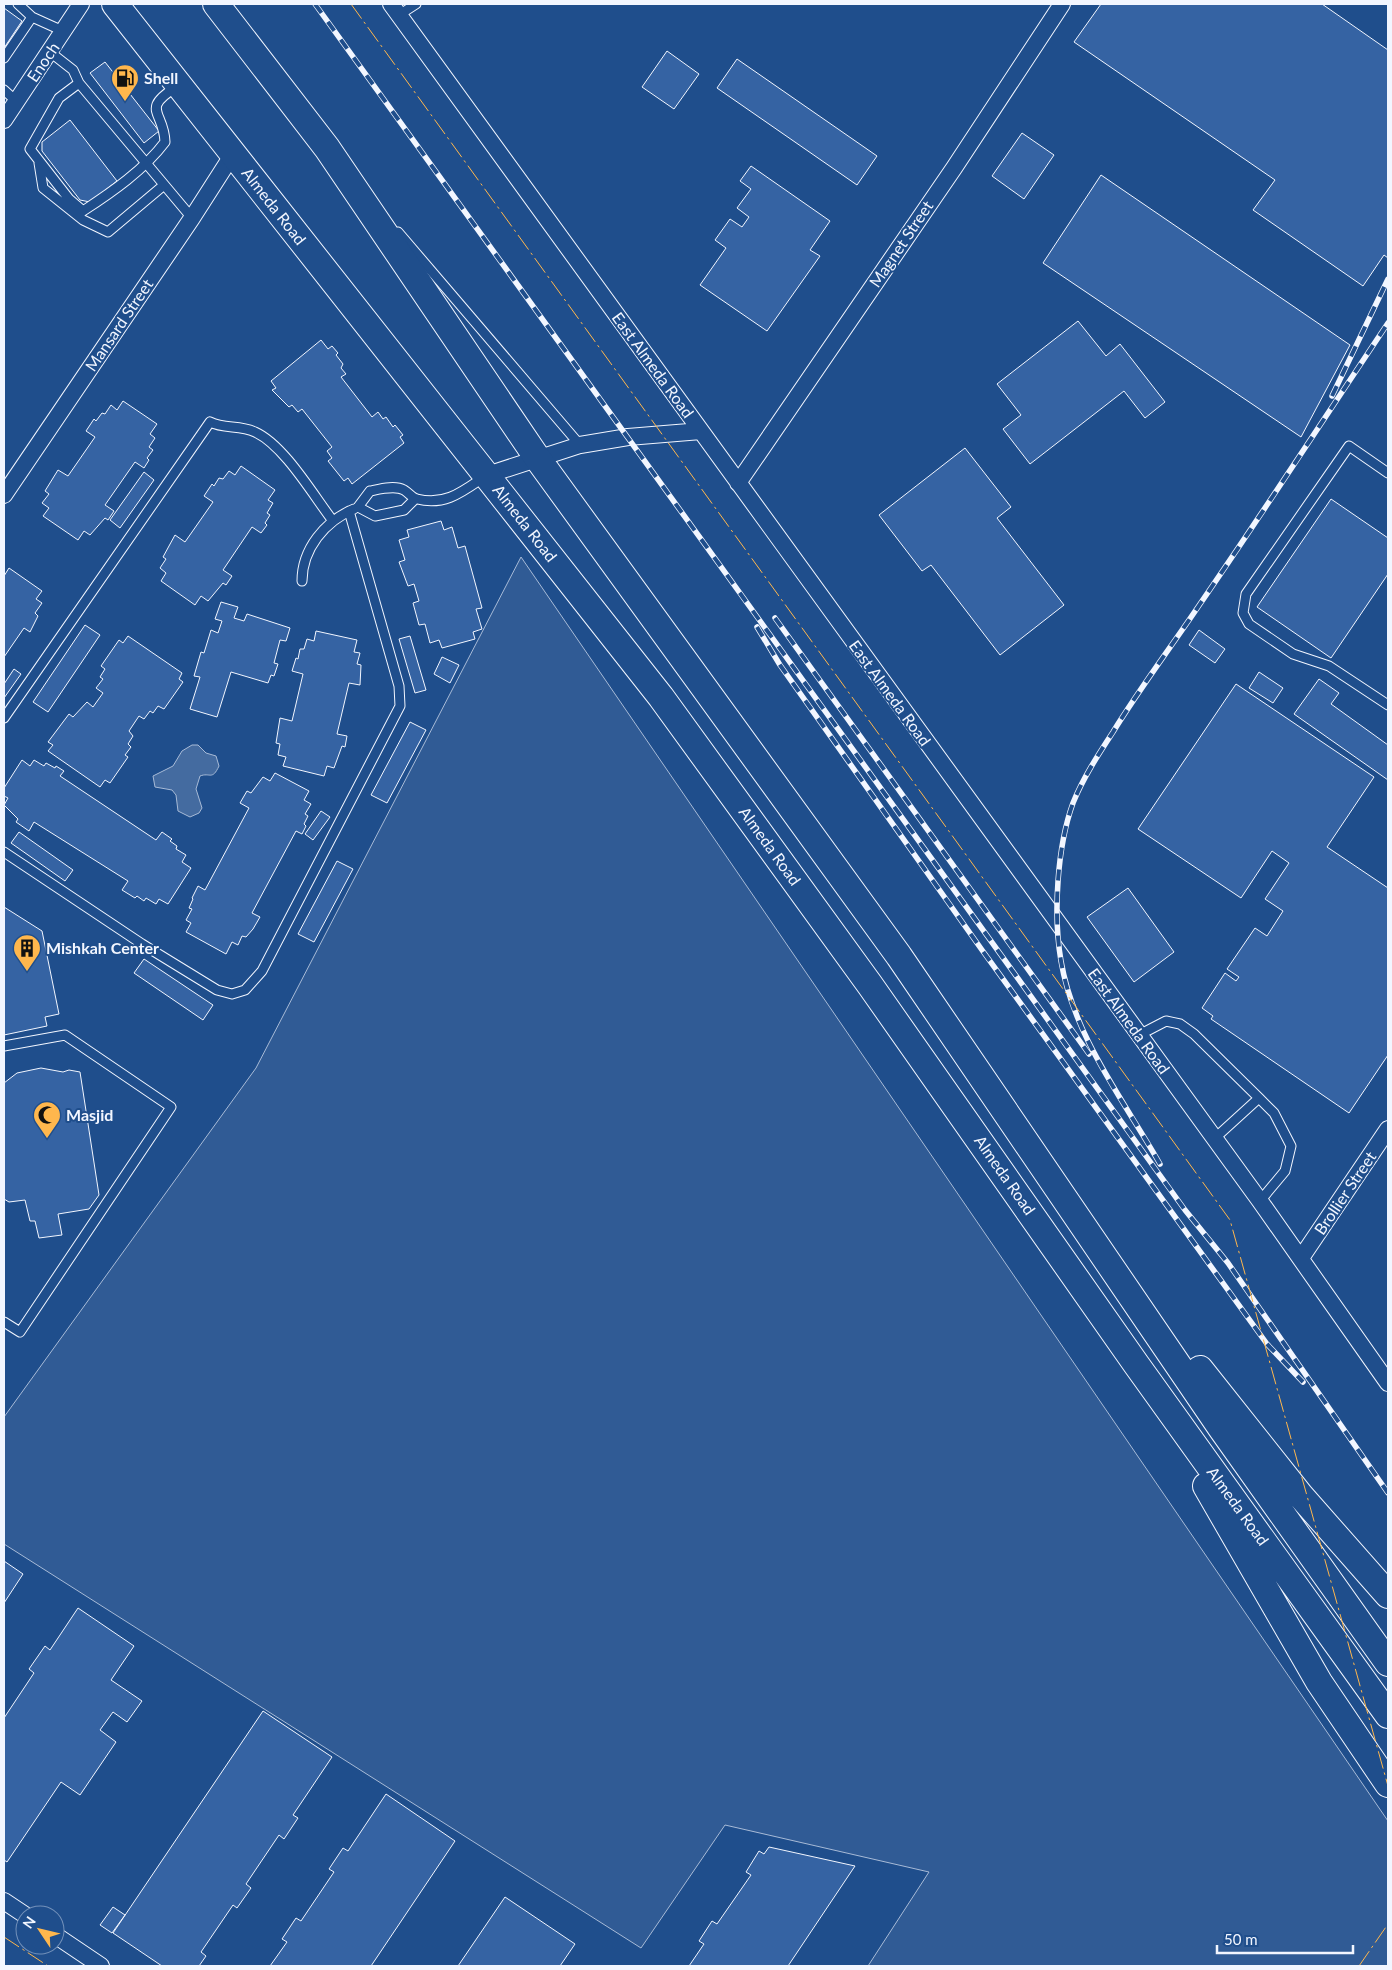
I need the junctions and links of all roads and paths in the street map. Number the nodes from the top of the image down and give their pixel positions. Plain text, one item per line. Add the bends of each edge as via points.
1 (18, 4) edge
2 (81, 4) edge
3 (115, 4) edge
4 (216, 4) edge
5 (416, 4) edge
6 (1062, 4) edge
7 (396, 9) edge
8 (32, 17) junction
9 (63, 31) junction
10 (50, 52) junction
11 (4, 58) edge
12 (79, 83) junction
13 (179, 86) junction
14 (4, 90) edge
15 (16, 101) junction
16 (4, 120) edge
17 (327, 148) junction
18 (233, 154) junction
19 (39, 161) junction
20 (146, 163) junction
21 (164, 185) junction
22 (385, 217) dead end
23 (192, 218) junction
24 (392, 224) dead end
25 (701, 431) junction
26 (580, 445) junction
27 (538, 459) junction
28 (1388, 473) edge
29 (487, 475) junction
30 (738, 483) junction
31 (4, 495) edge
32 (415, 499) junction
33 (358, 507) junction
34 (349, 511) junction
35 (333, 521) junction
36 (302, 581) dead end
37 (1388, 705) edge
38 (4, 718) edge
39 (4, 852) edge
40 (1139, 1035) junction
41 (4, 1046) edge
42 (1259, 1098) junction
43 (1388, 1128) edge
44 (1214, 1139) junction
45 (1260, 1202) junction
46 (1301, 1258) junction
47 (1123, 1284) junction
48 (4, 1322) edge
49 (1136, 1364) junction
50 (1388, 1383) edge
51 (1388, 1596) edge
52 (1388, 1663) edge
53 (1388, 1715) edge
54 (1388, 1784) edge
55 (4, 1901) edge
56 (15, 1908) edge
57 (65, 1942) edge
58 (101, 1966) edge

1 - 8 lane
2 - 9 street, Enoch
3 - 13 main road, Almeda Road
4 - 17 main road, Almeda Road
5 - 7 lane
6 - 30 street, Magnet Street
7 - 25 street, East Almeda Road
8 - 9 lane
8 - 11 lane
9 - 10 street, Enoch
10 - 12 lane via 73,70
10 - 15 street, Enoch
12 - 19 lane via 59,98 30,149
12 - 20 lane
13 - 18 main road, Almeda Road
13 - 20 lane via 160,97 156,106 165,142
14 - 15 lane
15 - 16 street, Enoch
17 - 22 lane
17 - 27 main road, Almeda Road
18 - 23 street, Mansard Street
18 - 29 main road, Almeda Road
19 - 20 lane via 69,199 84,211
19 - 21 lane via 43,188 83,220 108,232
20 - 21 lane
21 - 23 lane
23 - 31 street, Mansard Street
24 - 26 lane
25 - 26 street
25 - 30 street, East Almeda Road
26 - 27 street
27 - 29 street
27 - 47 main road, Almeda Road via 899,956
28 - 37 lane via 1349,446 1246,594 1243,613 1249,624 1293,654 1329,666
29 - 32 lane via 452,499
29 - 49 main road, Almeda Road via 667,705 870,985
30 - 40 street, East Almeda Road
32 - 33 lane via 404,510 375,516
32 - 33 lane via 403,489 382,489 370,491
33 - 34 lane
34 - 35 lane
34 - 39 lane via 400,686 400,706 252,985 232,994 217,990
35 - 36 lane via 309,548 302,568
35 - 38 lane via 270,441 249,430 210,422
40 - 42 lane via 1166,1021 1180,1024
40 - 44 street, East Almeda Road
41 - 48 lane via 65,1035 171,1107 20,1332
42 - 44 lane
42 - 45 lane via 1274,1113 1291,1146 1284,1171
43 - 46 street, Brollier Street
44 - 45 street, East Almeda Road
45 - 46 street, East Almeda Road
46 - 50 street, East Almeda Road
47 - 51 main road via 1204,1374 1296,1490
47 - 52 main road, Almeda Road
49 - 53 main road, Almeda Road
49 - 54 main road via 1319,1682
55 - 56 street
57 - 58 street

